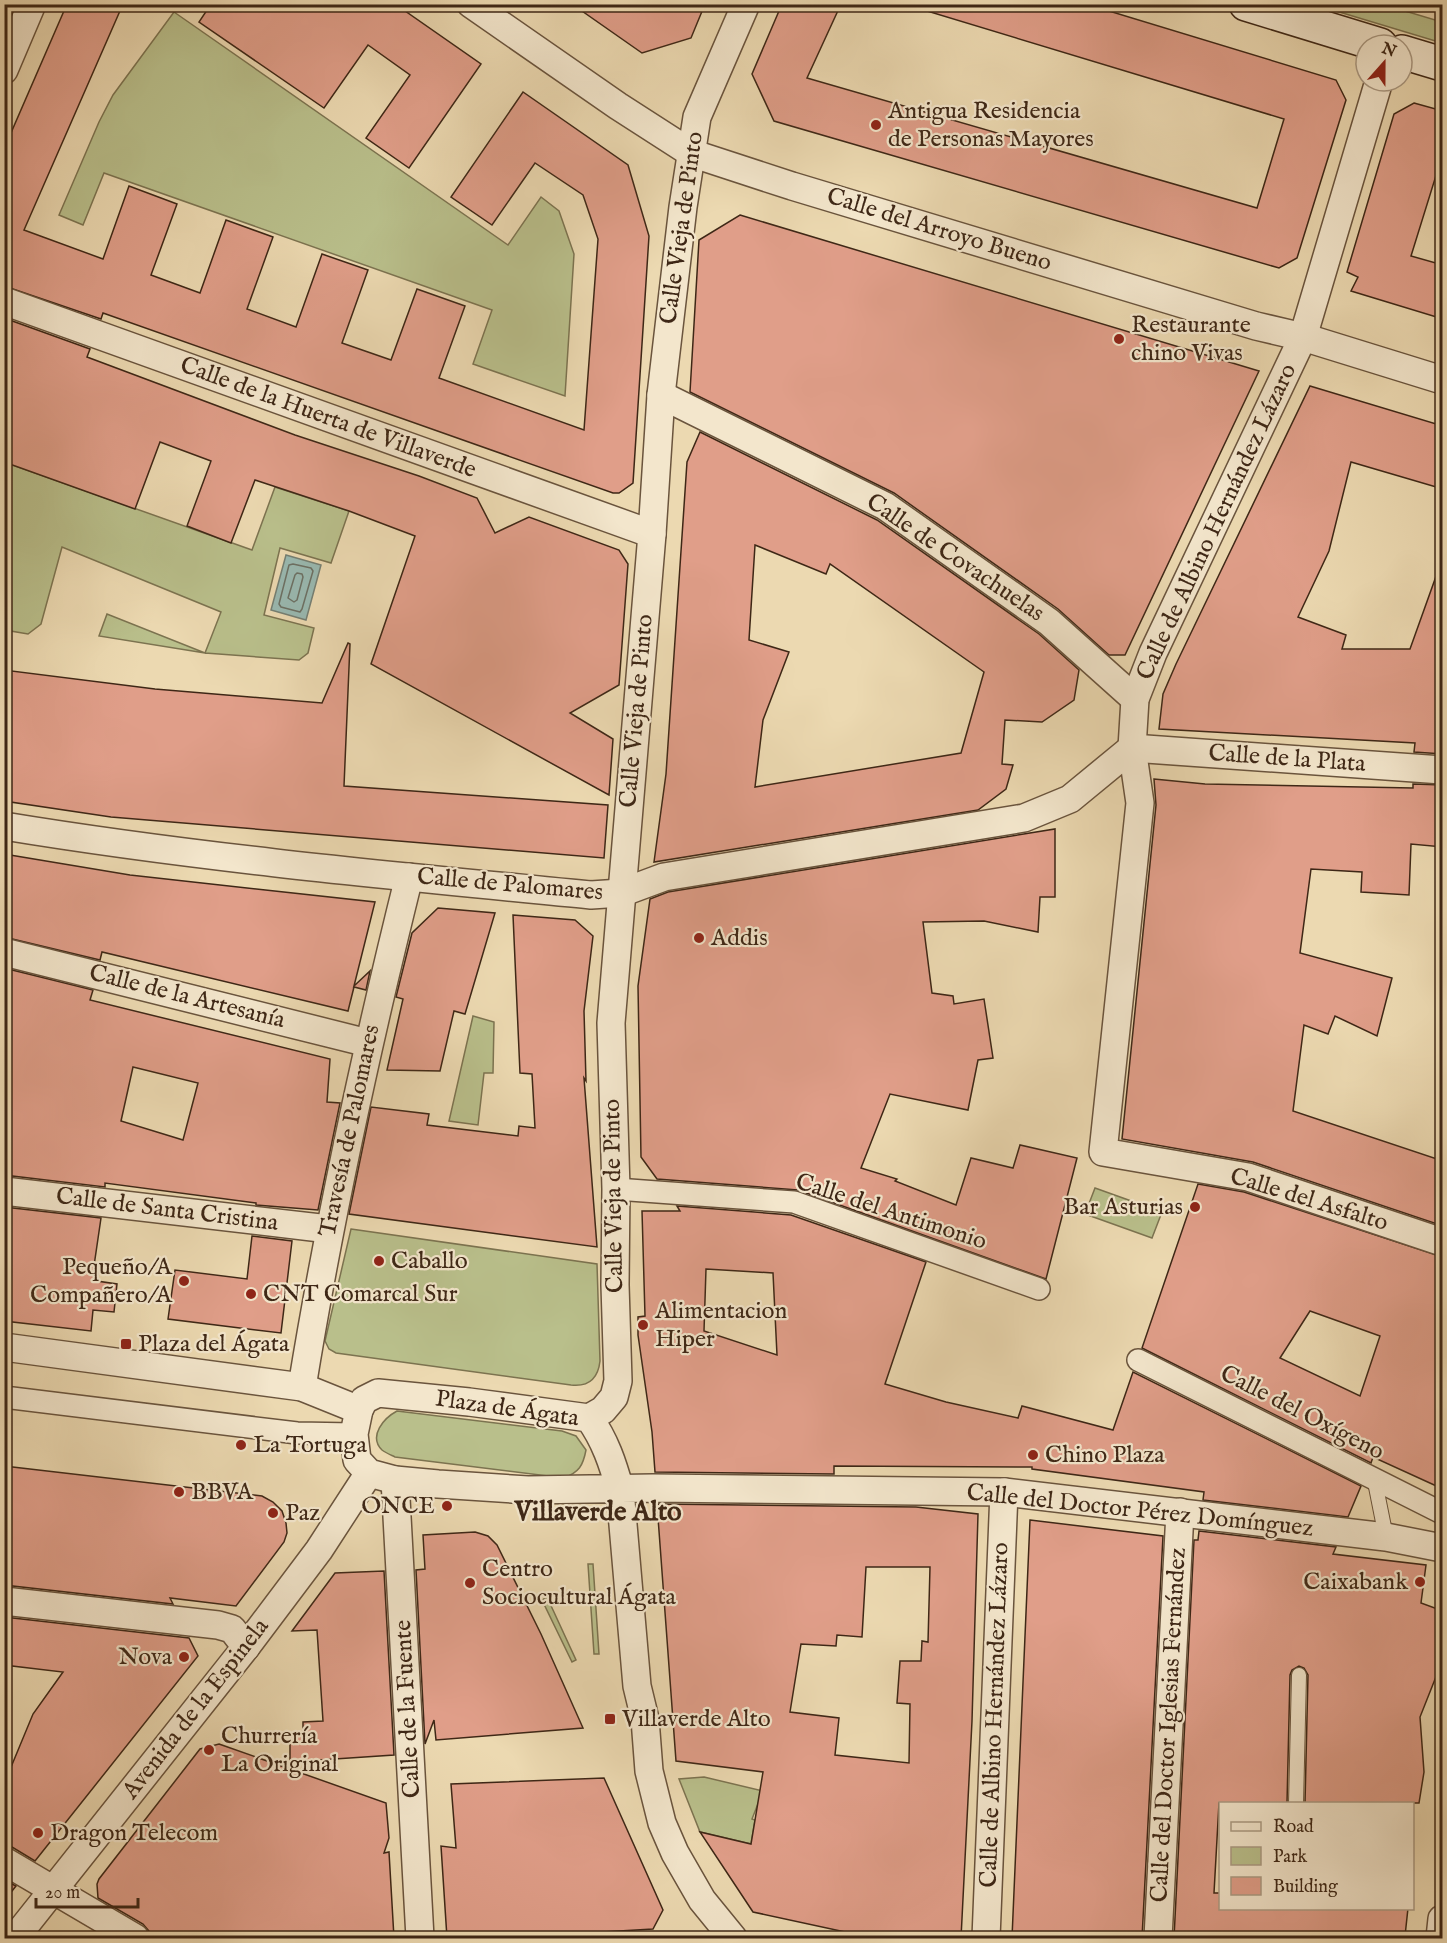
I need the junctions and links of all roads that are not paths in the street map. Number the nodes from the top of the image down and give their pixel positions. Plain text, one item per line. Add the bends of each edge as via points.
1 (32, 4) edge
2 (471, 4) edge
3 (746, 4) edge
4 (1246, 4) edge
5 (1354, 37) edge
6 (1414, 56) edge
7 (1443, 64) edge
8 (4, 70) edge
9 (1374, 93) edge
10 (691, 153) junction
11 (4, 302) edge
12 (1303, 337) junction
13 (1443, 380) edge
14 (661, 395) junction
15 (652, 534) junction
16 (1135, 699) junction
17 (1132, 748) junction
18 (1443, 770) edge
19 (4, 826) edge
20 (409, 877) junction
21 (621, 893) junction
22 (4, 952) edge
23 (368, 1043) junction
24 (1103, 1152) joint
25 (616, 1189) junction
26 (4, 1191) edge
27 (329, 1229) junction
28 (1443, 1242) edge
29 (1040, 1289) dead end
30 (4, 1347) edge
31 (1138, 1360) dead end
32 (302, 1387) junction
33 (4, 1397) edge
34 (589, 1418) junction
35 (356, 1422) junction
36 (369, 1473) junction
37 (1374, 1477) junction
38 (395, 1480) junction
39 (620, 1490) junction
40 (1004, 1492) junction
41 (1180, 1512) junction
42 (1443, 1513) edge
43 (1386, 1537) junction
44 (1443, 1548) edge
45 (4, 1601) edge
46 (246, 1647) junction
47 (1299, 1675) dead end
48 (1296, 1802) edge
49 (4, 1861) edge
50 (53, 1890) junction
51 (1443, 1919) edge
52 (15, 1938) edge
53 (135, 1938) edge
54 (420, 1938) edge
55 (733, 1938) edge
56 (986, 1938) edge
57 (1158, 1938) edge
58 (1440, 1938) edge

1 - 8 street
2 - 10 street, Calle del Arroyo Bueno
3 - 10 street, Calle Vieja de Pinto via 697,117
4 - 5 main road
6 - 7 main road
9 - 12 street, Calle de Albino Hernández Lázaro
10 - 12 street, Calle del Arroyo Bueno
10 - 14 street, Calle Vieja de Pinto
11 - 15 street, Calle de la Huerta de Villaverde
12 - 13 street, Calle del Arroyo Bueno
12 - 16 street, Calle de Albino Hernández Lázaro via 1153,653
14 - 15 street, Calle Vieja de Pinto
14 - 16 street, Calle de Covachuelas via 885,506 1049,622
15 - 21 street, Calle Vieja de Pinto
16 - 17 street, Calle de Albino Hernández Lázaro
17 - 18 street, Calle de la Plata
17 - 21 street, Calle de Palomares via 1070,799 1024,818 664,877
17 - 24 street, Calle de Albino Hernández Lázaro via 1140,803
19 - 20 street, Calle de Palomares via 89,840
20 - 21 street, Calle de Palomares via 591,895
20 - 23 street, Travesía de Palomares
21 - 25 street, Calle Vieja de Pinto via 611,1023
22 - 23 street, Calle de la Artesanía
23 - 27 street, Travesía de Palomares
24 - 28 street, Calle del Asfalto via 1248,1177
25 - 29 street, Calle del Antimonio via 794,1202
25 - 34 street, Calle Vieja de Pinto via 618,1381 614,1397
26 - 27 street, Calle de Santa Cristina
27 - 32 street, Travesía de Palomares
30 - 32 street
31 - 37 street, Calle del Oxígeno
32 - 35 street
33 - 35 street via 297,1433
34 - 35 street, Plaza de Ágata via 378,1393 364,1400
34 - 39 street, Plaza de Ágata via 612,1460
35 - 36 street via 357,1460
36 - 38 street
36 - 46 street, Avenida de la Espinela via 319,1550
37 - 42 street, Calle del Oxígeno
37 - 43 lane
38 - 39 street via 528,1490
38 - 54 street, Calle de la Fuente
39 - 40 street, Calle del Doctor Pérez Domínguez
39 - 55 street, Plaza de Ágata via 637,1686 645,1719 649,1771 662,1823 698,1894
40 - 41 street, Calle del Doctor Pérez Domínguez
40 - 56 street, Calle de Albino Hernández Lázaro
41 - 43 street, Calle del Doctor Pérez Domínguez
41 - 57 street, Calle del Doctor Iglesias Fernández
43 - 44 street, Calle del Doctor Pérez Domínguez
45 - 46 street via 218,1625 232,1629
46 - 50 street, Avenida de la Espinela
47 - 48 lane
49 - 50 street
50 - 52 street, Avenida de la Espinela
50 - 53 street
51 - 58 street

